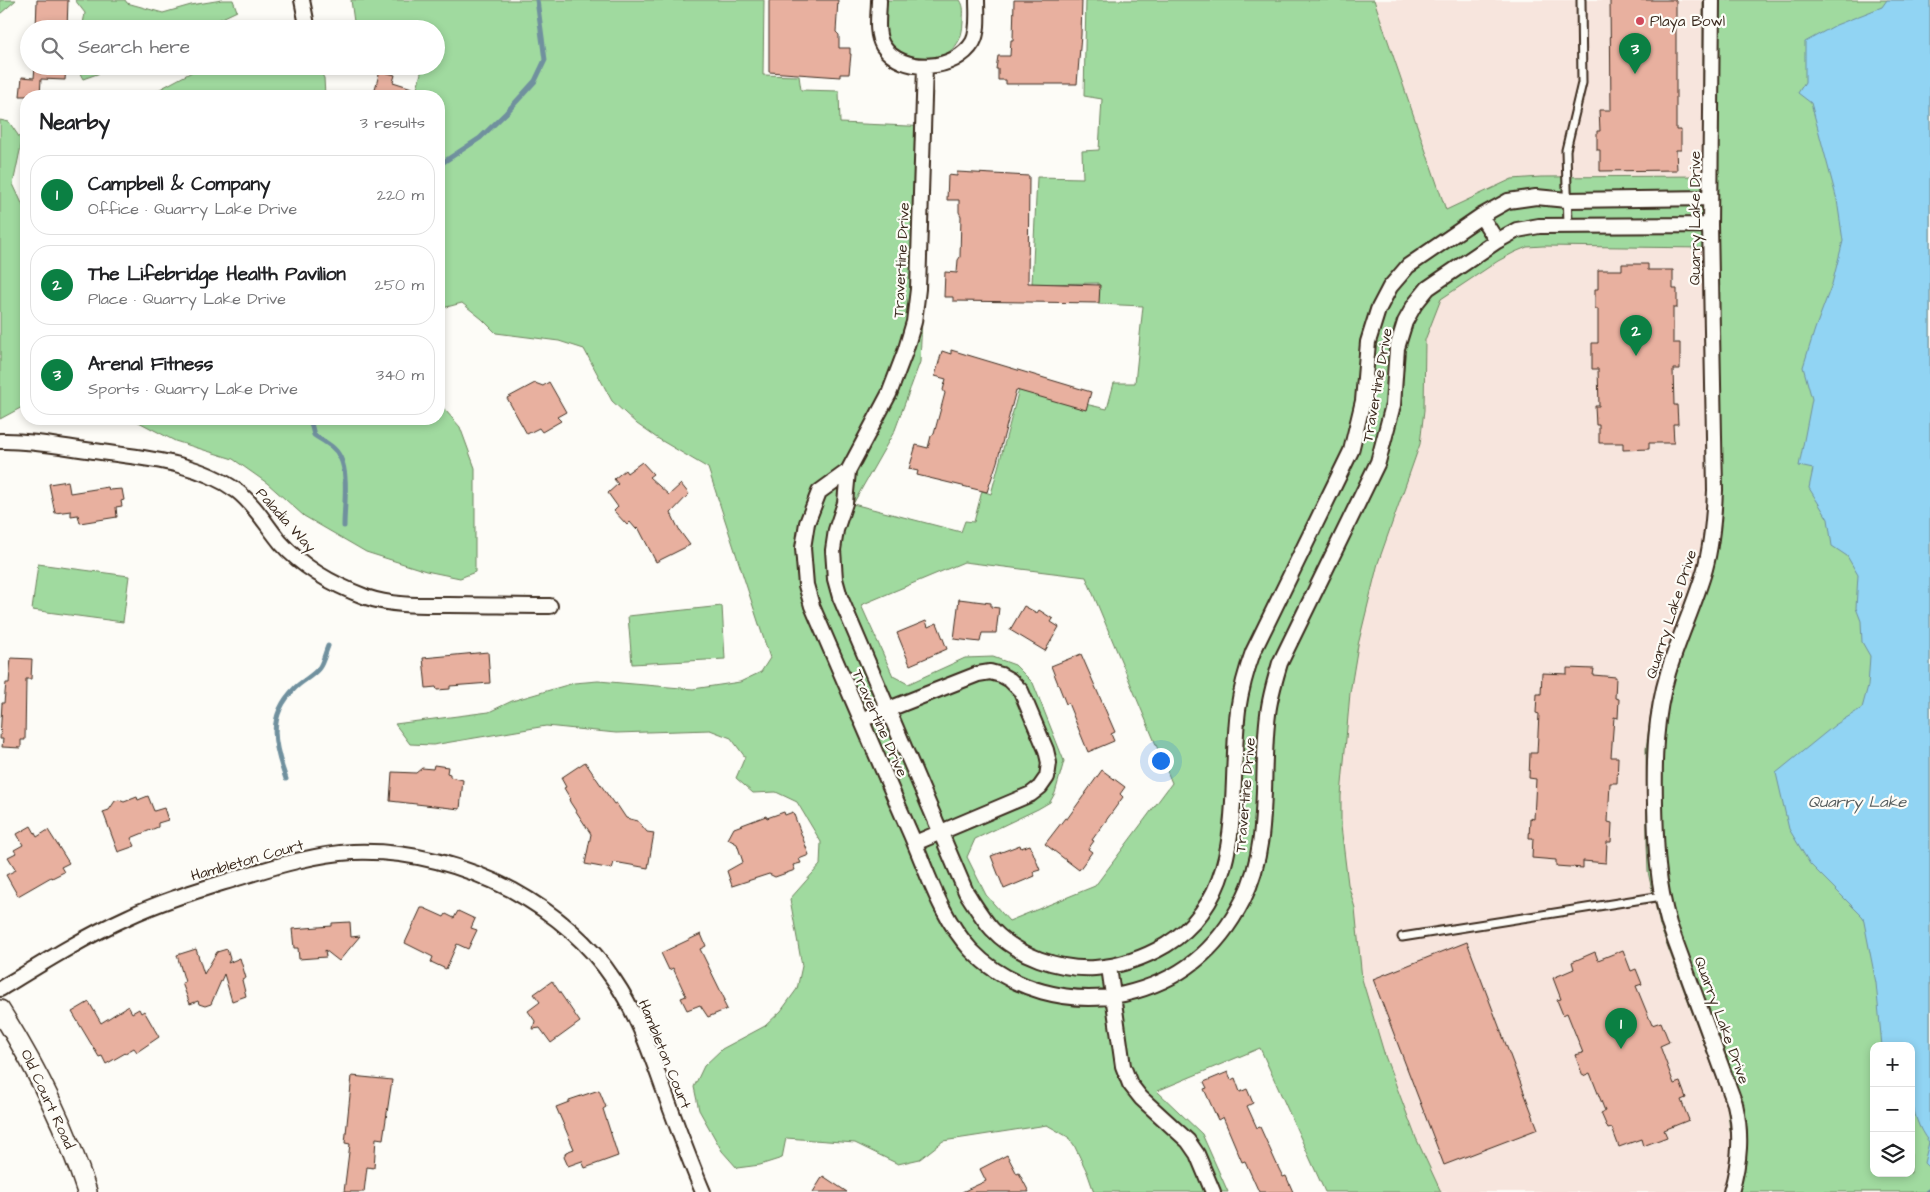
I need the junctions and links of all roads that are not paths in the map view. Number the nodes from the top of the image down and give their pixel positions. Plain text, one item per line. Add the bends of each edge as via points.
1 (302, 0) edge
2 (879, 0) edge
3 (977, 0) edge
4 (1581, 0) edge
5 (1712, 0) edge
6 (306, 20) edge
7 (925, 66) junction
8 (1710, 198) junction
9 (1567, 200) junction
10 (1481, 216) junction
11 (1710, 225) junction
12 (1568, 226) junction
13 (1496, 241) junction
14 (0, 441) edge
15 (848, 471) junction
16 (550, 606) dead end
17 (888, 710) junction
18 (861, 720) junction
19 (941, 832) junction
20 (915, 843) junction
21 (1662, 896) junction
22 (1402, 937) dead end
23 (1109, 967) junction
24 (0, 990) edge
25 (1113, 996) junction
26 (0, 1010) edge
27 (87, 1192) edge
28 (703, 1192) edge
29 (1213, 1192) edge
30 (1731, 1192) edge

1 - 6 street
2 - 7 street via 878,31 883,45 893,56
3 - 7 street via 975,35 968,50 944,65
4 - 9 lane via 1582,83 1566,150
5 - 8 street, Quarry Lake Drive
7 - 15 street, Travertine Drive via 918,289 914,322 889,394
8 - 9 street, Travertine Drive
8 - 11 street, Quarry Lake Drive
9 - 10 street, Travertine Drive via 1536,197 1508,202
9 - 12 lane
10 - 13 street
10 - 23 street, Travertine Drive via 1408,266 1390,287 1378,310 1368,342 1364,401 1351,451 1253,652 1244,680 1238,712 1232,834 1217,886 1204,909 1178,938 1132,962
11 - 12 street, Travertine Drive
11 - 21 street, Quarry Lake Drive via 1714,526 1705,569 1668,672 1659,712 1654,749 1657,872
12 - 13 street, Travertine Drive via 1517,230
13 - 25 street, Travertine Drive via 1428,288 1405,322 1397,348 1393,406 1378,462 1280,663 1272,687 1261,838 1254,873 1244,898 1214,946 1195,962 1142,990
14 - 16 street, Paladia Way via 34,442 169,462 219,479 239,492 297,560 318,575 380,601
15 - 17 street, Travertine Drive via 845,503 833,550 835,579
15 - 18 street, Travertine Drive via 819,492 807,523 803,548 806,585 812,606
17 - 18 street
17 - 19 street, Travertine Drive
17 - 19 street via 990,672 1010,680 1021,691 1046,750 1049,763 1047,777 1031,794
18 - 20 street, Travertine Drive
19 - 20 street
19 - 23 street, Travertine Drive via 966,892 993,930 1030,955 1048,962 1084,968
20 - 25 street, Travertine Drive via 940,906 972,951 993,968 1040,991 1082,998
21 - 22 lane
21 - 30 street, Quarry Lake Drive via 1739,1124 1737,1170
23 - 25 street
24 - 28 street, Hambleton Court via 128,917 276,866 351,852 415,857 453,865 528,899 595,954 631,1009
25 - 29 street via 1123,1066 1130,1084 1140,1098 1188,1140
26 - 27 main road, Old Court Road via 47,1092

